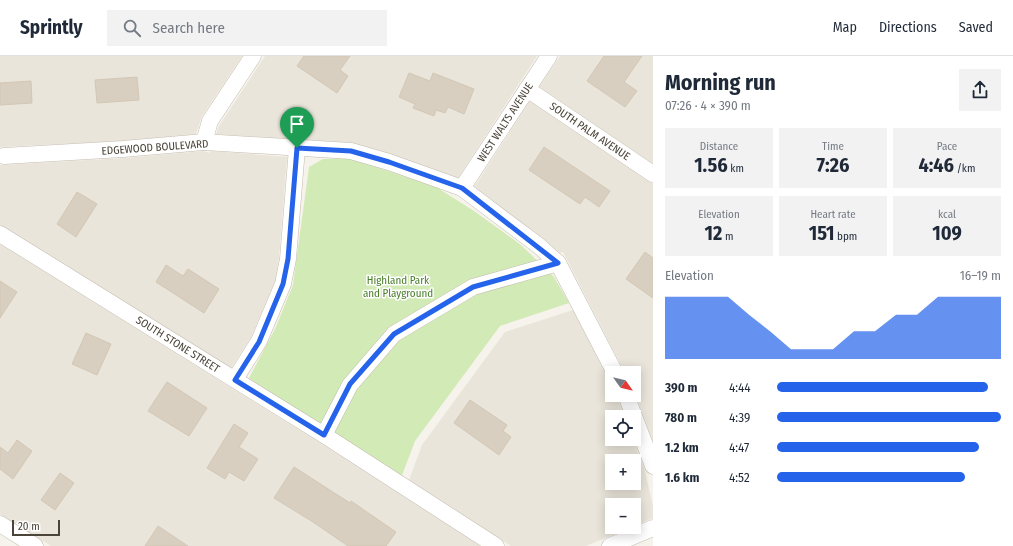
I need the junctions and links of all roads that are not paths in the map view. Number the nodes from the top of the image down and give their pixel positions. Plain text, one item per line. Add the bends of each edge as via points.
1 (253, 56) edge
2 (549, 56) edge
3 (527, 89) junction
4 (204, 142) junction
5 (297, 148) junction
6 (4, 156) dead end
7 (653, 174) edge
8 (462, 188) junction
9 (0, 234) edge
10 (558, 263) junction
11 (611, 366) edge
12 (235, 380) junction
13 (629, 402) edge
14 (324, 435) junction
15 (653, 466) edge
16 (0, 524) edge
17 (653, 528) edge
18 (35, 546) edge
19 (496, 546) edge
20 (610, 546) edge

1 - 4 street via 210,121
2 - 3 street, WEST WALTS AVENUE
3 - 7 street, SOUTH PALM AVENUE
3 - 8 street, WEST WALTS AVENUE
4 - 5 street, EDGEWOOD BOULEVARD
4 - 6 street, EDGEWOOD BOULEVARD
5 - 8 street, EDGEWOOD BOULEVARD via 351,151
5 - 12 street via 288,259 283,284 259,342
8 - 10 street, EDGEWOOD BOULEVARD
9 - 12 street, SOUTH STONE STREET
10 - 11 street, EDGEWOOD BOULEVARD
10 - 14 street via 473,287 394,334 350,384
12 - 14 street, SOUTH STONE STREET
13 - 15 street
14 - 19 street, SOUTH STONE STREET
16 - 18 street
17 - 20 street

